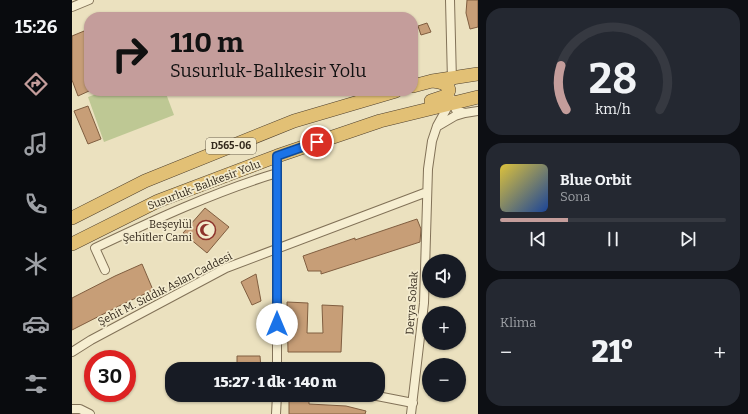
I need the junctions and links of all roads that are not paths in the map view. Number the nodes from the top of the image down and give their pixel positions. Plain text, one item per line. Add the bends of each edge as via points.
1 (89, 0) edge
2 (450, 0) edge
3 (72, 7) edge
4 (478, 74) edge
5 (452, 78) junction
6 (432, 82) junction
7 (418, 85) edge
8 (379, 96) edge
9 (478, 98) edge
10 (452, 103) junction
11 (478, 111) edge
12 (465, 113) junction
13 (437, 126) junction
14 (331, 138) junction
15 (277, 156) junction
16 (277, 173) junction
17 (427, 192) junction
18 (72, 218) edge
19 (72, 244) edge
20 (276, 248) junction
21 (105, 270) dead end
22 (72, 352) edge
23 (277, 362) edge
24 (385, 398) edge
25 (277, 402) edge
26 (413, 403) junction
27 (72, 409) edge
28 (90, 414) edge
29 (276, 414) edge
30 (411, 414) edge

1 - 3 street
2 - 5 street
4 - 5 highway
5 - 6 highway
5 - 10 street
6 - 7 highway
6 - 14 highway via 447,85 448,94 359,120
8 - 18 highway, D565-06 via 294,121 145,181
9 - 10 highway, Susurluk-Balıkesir Yolu / D565-06
10 - 12 street via 456,110
10 - 13 street, Derya Sokak
10 - 14 highway, Susurluk-Balıkesir Yolu / D565-06 via 380,121
11 - 12 street
12 - 13 street
13 - 17 street, Derya Sokak via 432,141
14 - 15 highway, Susurluk-Balıkesir Yolu / D565-06
15 - 16 street
15 - 19 highway, Susurluk-Balıkesir Yolu / D565-06 via 158,201
16 - 20 street
16 - 21 street via 144,224 95,248
17 - 20 street, Şehit M. Sıddık Aslan Caddesi
17 - 26 street, Derya Sokak via 424,303
20 - 22 street, Şehit M. Sıddık Aslan Caddesi via 226,268
20 - 23 street
24 - 26 street
25 - 29 street
26 - 30 street, Derya Sokak
27 - 28 street via 80,409

